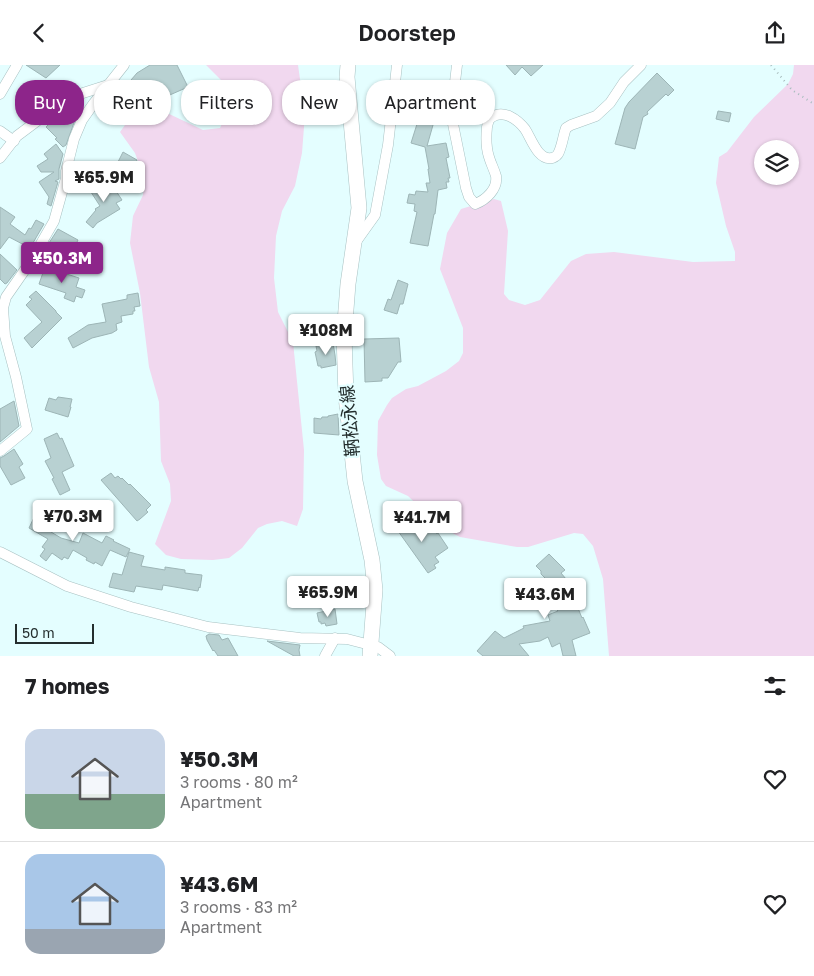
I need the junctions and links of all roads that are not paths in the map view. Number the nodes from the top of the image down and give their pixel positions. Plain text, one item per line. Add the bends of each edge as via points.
1 (17, 65) edge
2 (124, 65) edge
3 (348, 65) edge
4 (397, 65) edge
5 (457, 65) edge
6 (641, 65) edge
7 (113, 80) edge
8 (94, 90) edge
9 (0, 94) edge
10 (94, 104) edge
11 (0, 131) edge
12 (14, 141) junction
13 (0, 158) edge
14 (354, 243) junction
15 (0, 451) edge
16 (0, 552) edge
17 (335, 638) junction
18 (370, 650) edge
19 (324, 656) edge
20 (390, 656) edge

1 - 9 street
2 - 7 street
3 - 14 main road, 鞆松永線 via 358,208
4 - 14 street via 388,145 375,215
5 - 6 street via 453,123 466,188 475,204 486,198 495,185 486,135 488,121 492,117 504,114 512,117 535,148 546,158 556,157 566,128 596,116
8 - 12 street via 61,103
10 - 15 street via 82,120 74,139 54,221 2,308 5,336 27,429
11 - 12 street
12 - 13 street
14 - 18 main road, 鞆松永線 via 344,335 345,379 355,481 372,561 374,590
16 - 17 street via 67,586 141,610 208,627 300,638
17 - 18 street via 347,639
17 - 19 street
18 - 20 street via 378,647

